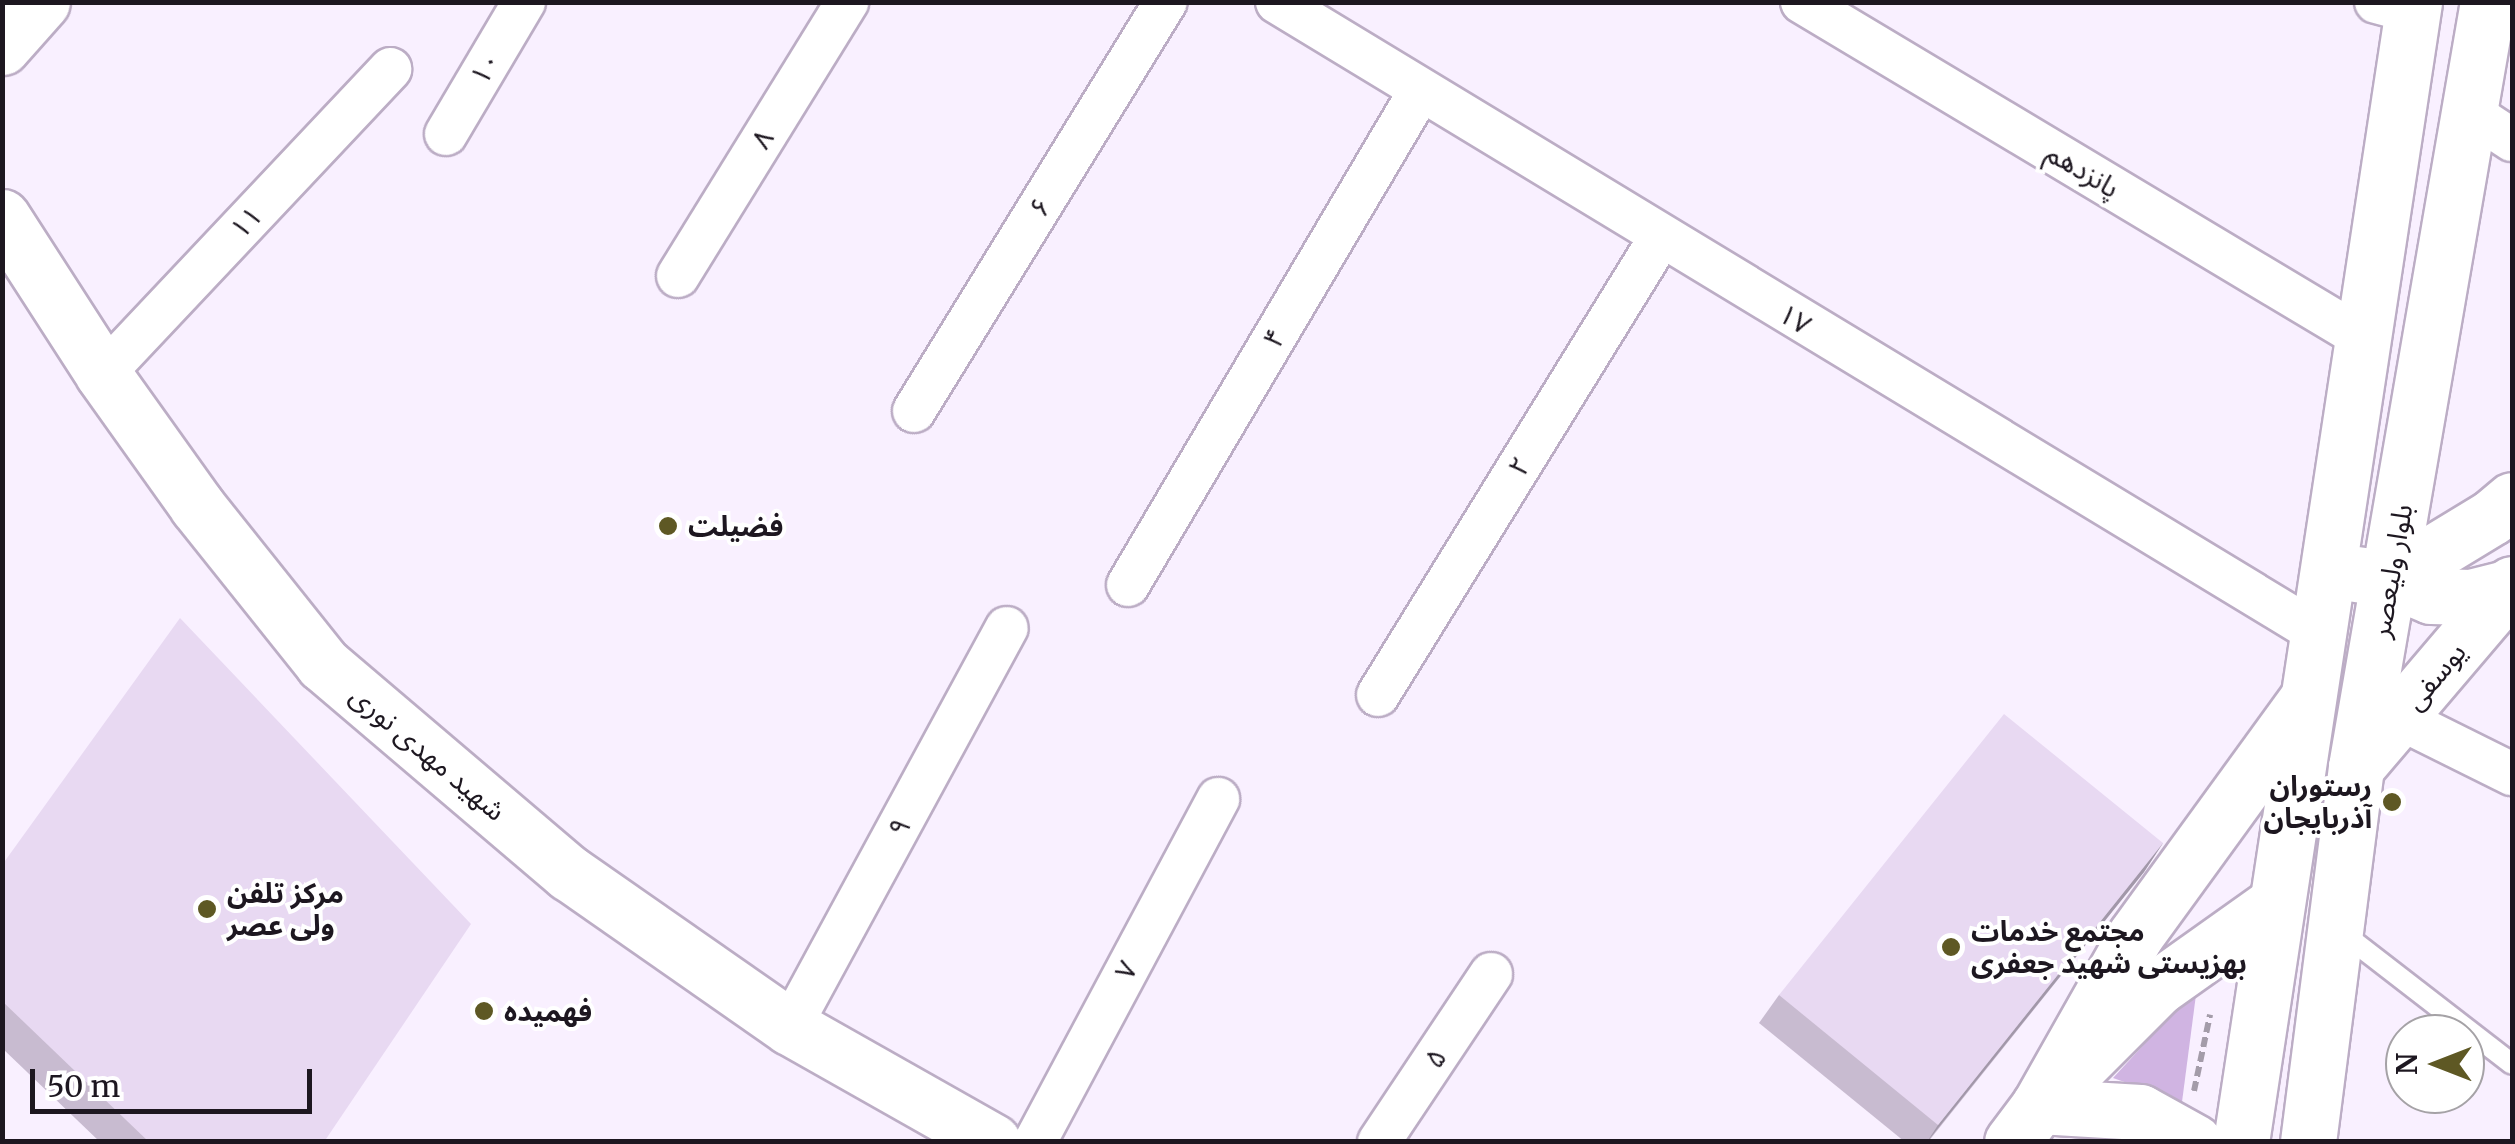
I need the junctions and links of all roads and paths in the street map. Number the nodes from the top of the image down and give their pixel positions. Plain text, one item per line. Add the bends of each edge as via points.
1 (42, 2) edge
2 (524, 2) edge
3 (846, 2) edge
4 (1166, 2) edge
5 (1277, 2) edge
6 (1802, 2) edge
7 (2488, 2) edge
8 (2401, 6) edge
9 (2, 47) edge
10 (390, 70) dead end
11 (1420, 91) junction
12 (2492, 127) edge
13 (446, 134) dead end
14 (2, 217) edge
15 (1660, 238) junction
16 (678, 276) dead end
17 (2363, 338) junction
18 (103, 374) junction
19 (914, 410) dead end
20 (2512, 500) edge
21 (2328, 570) junction
22 (2390, 579) junction
23 (1128, 584) dead end
24 (2511, 586) edge
25 (1007, 628) dead end
26 (2316, 632) junction
27 (1378, 695) dead end
28 (2304, 703) junction
29 (2399, 718) junction
30 (2356, 767) junction
31 (2512, 774) edge
32 (1218, 799) dead end
33 (2274, 905) junction
34 (2335, 927) junction
35 (2136, 936) junction
36 (1491, 974) dead end
37 (790, 1027) junction
38 (2512, 1064) edge
39 (2025, 1124) edge
40 (2318, 1132) edge
41 (993, 1142) edge
42 (1035, 1142) edge
43 (1379, 1142) edge
44 (2194, 1142) edge
45 (2240, 1142) edge

1 - 9 main road
2 - 13 street, ۱۰
3 - 16 street, ۸
4 - 19 street, ۶
5 - 11 street, ۱۷
6 - 17 street, پانزدهم
7 - 12 main road, بلوار ولیعصر
8 - 17 main road
10 - 18 street, ۱۱
11 - 15 street, ۱۷
11 - 23 street, ۴
12 - 22 main road, بلوار ولیعصر
14 - 18 main road, شهید مهدی نوری
15 - 26 street, ۱۷
15 - 27 street, ۲
17 - 21 main road
18 - 37 main road, شهید مهدی نوری via 323,664 569,873
20 - 22 main road
21 - 22 main road
21 - 26 main road
22 - 24 main road via 2431,596 2471,597
22 - 30 main road, بلوار ولیعصر
24 - 29 main road, یوسفی
25 - 37 street, ۹
26 - 28 main road
28 - 33 main road
28 - 35 main road
29 - 30 main road, یوسفی
29 - 31 street
30 - 34 main road, بلوار ولیعصر
32 - 42 street, ۷
33 - 34 main road
33 - 35 main road via 2212,904 2182,911
33 - 39 main road via 2158,988
33 - 45 main road
34 - 38 lane
34 - 40 main road, بلوار ولیعصر
35 - 39 main road
36 - 43 street, ۵
37 - 41 main road, شهید مهدی نوری
39 - 44 main road via 2140,1112

